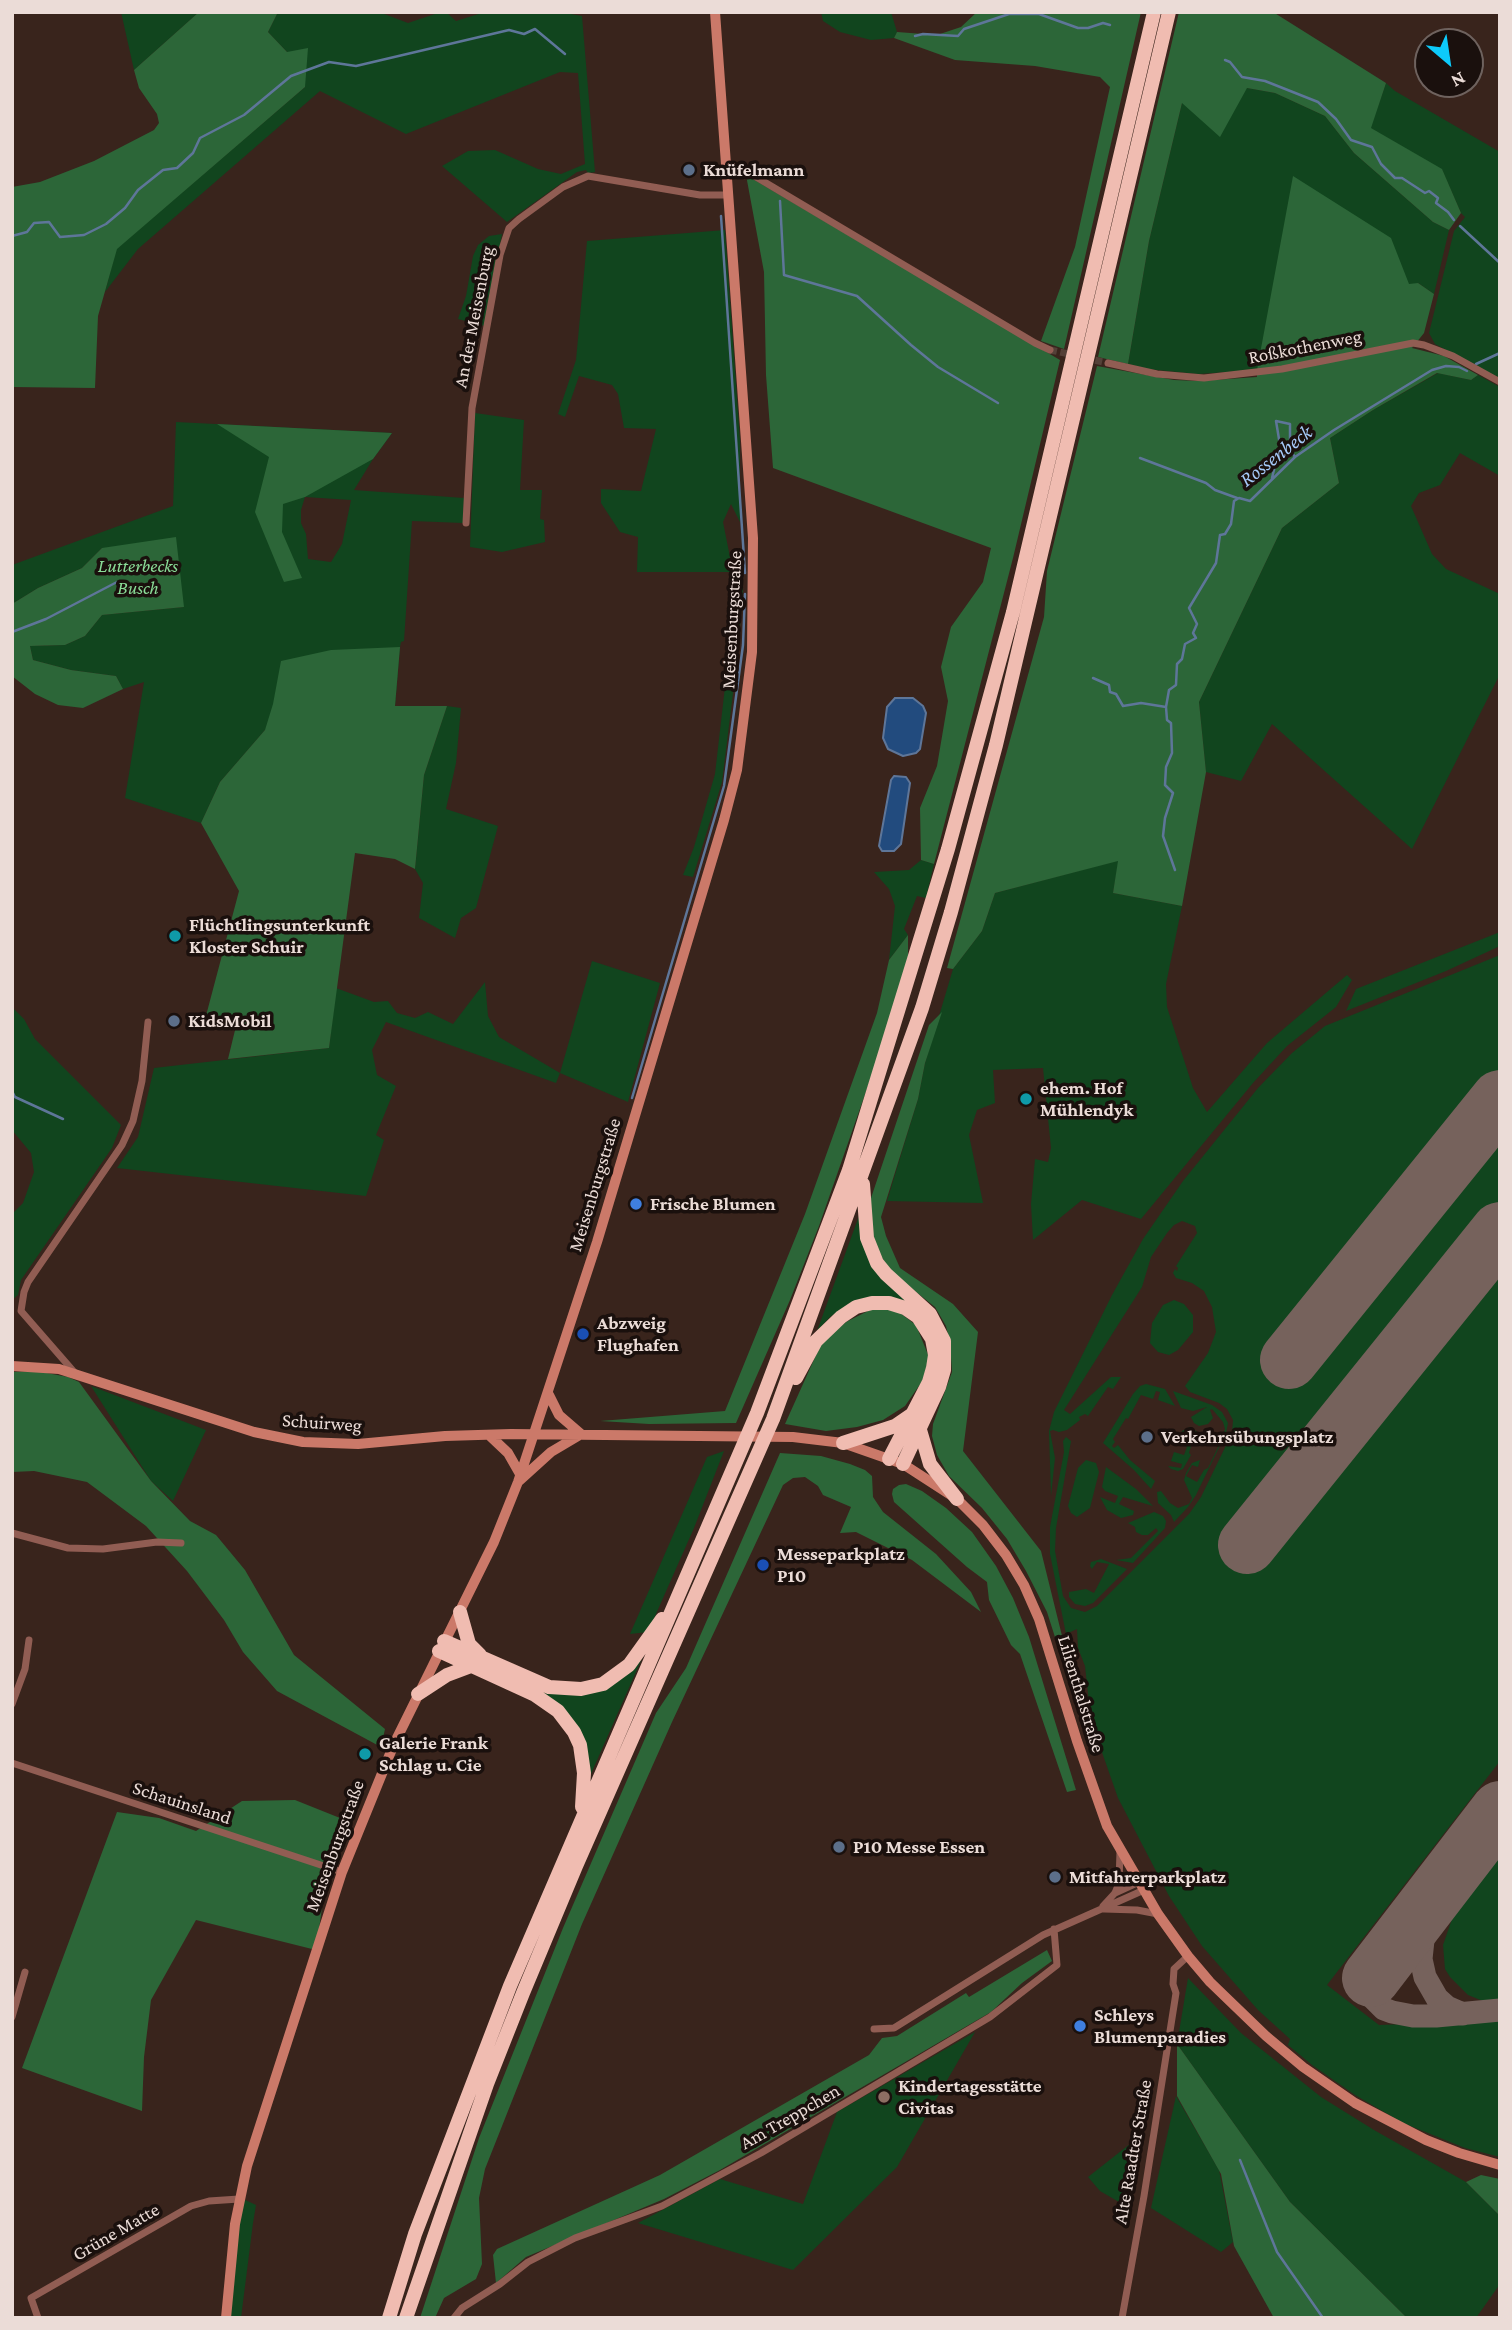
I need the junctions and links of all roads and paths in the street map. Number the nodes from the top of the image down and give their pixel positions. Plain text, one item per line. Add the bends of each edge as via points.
1 (715, 12) edge
2 (1154, 12) edge
3 (1169, 12) edge
4 (726, 163) junction
5 (729, 195) junction
6 (1051, 350) tunnel mouth
7 (1108, 363) tunnel mouth
8 (1500, 382) edge
9 (466, 523) dead end
10 (148, 1022) dead end
11 (863, 1175) junction
12 (12, 1366) edge
13 (75, 1373) junction
14 (549, 1395) junction
15 (912, 1414) junction
16 (773, 1419) junction
17 (920, 1430) junction
18 (533, 1434) junction
19 (581, 1434) junction
20 (489, 1435) junction
21 (843, 1443) junction
22 (896, 1461) junction
23 (519, 1478) junction
24 (957, 1499) junction
25 (12, 1533) edge
26 (181, 1543) dead end
27 (686, 1578) junction
28 (460, 1612) junction
29 (29, 1640) dead end
30 (442, 1646) junction
31 (477, 1662) junction
32 (418, 1694) junction
33 (12, 1704) edge
34 (12, 1763) edge
35 (582, 1816) junction
36 (1120, 1851) junction
37 (342, 1872) junction
38 (1141, 1886) junction
39 (1115, 1893) junction
40 (1100, 1909) junction
41 (1158, 1914) junction
42 (1054, 1929) junction
43 (1188, 1956) junction
44 (25, 1972) dead end
45 (12, 2017) edge
46 (874, 2029) dead end
47 (1500, 2165) edge
48 (239, 2199) junction
49 (38, 2318) edge
50 (226, 2318) edge
51 (389, 2318) edge
52 (406, 2318) edge
53 (454, 2318) edge
54 (1122, 2318) edge

1 - 4 main road, Meisenburgstraße
2 - 27 highway via 1013,612 948,849 849,1170 780,1356
3 - 11 highway via 992,758 922,1008
4 - 5 main road, Meisenburgstraße
4 - 6 street
5 - 9 street, An der Meisenburg via 700,195 588,176 563,187 509,228 472,408
5 - 14 main road, Meisenburgstraße via 753,550 752,652 737,770
7 - 8 street, Roßkothenweg via 1204,378 1282,369 1413,343 1453,356
10 - 13 street, Schuirweg via 142,1081 122,1145 24,1292 21,1311
11 - 16 highway
11 - 17 highway via 864,1224 871,1251 886,1274 930,1314 944,1341 944,1370
12 - 13 main road, Schuirweg
13 - 20 main road, Schuirweg via 286,1440 358,1444
14 - 18 main road, Meisenburgstraße
14 - 19 main road via 559,1415
15 - 16 highway via 933,1368 932,1339 918,1317 905,1308 872,1303 841,1317 816,1341
15 - 21 highway via 895,1426
15 - 22 highway
16 - 52 highway via 523,1993
17 - 22 highway
17 - 24 highway via 930,1464
18 - 19 main road, Lilienthalstraße
18 - 20 main road, Schuirweg
18 - 23 main road, Meisenburgstraße
19 - 21 main road, Lilienthalstraße via 709,1434
19 - 23 main road
20 - 23 main road via 508,1452
21 - 22 main road, Lilienthalstraße
22 - 24 main road, Lilienthalstraße
23 - 28 main road, Meisenburgstraße
24 - 36 main road, Lilienthalstraße via 1006,1555 1029,1597 1095,1796
25 - 26 street via 68,1548
27 - 31 highway via 640,1653 603,1684 581,1689 549,1687
27 - 35 highway
28 - 30 main road, Meisenburgstraße
28 - 31 highway
29 - 33 street via 25,1669
30 - 31 highway
30 - 32 main road, Meisenburgstraße
31 - 32 highway
31 - 35 highway via 548,1703 567,1721 583,1757
32 - 37 main road, Meisenburgstraße via 377,1780
34 - 37 street, Schauinsland
35 - 51 highway via 474,2079 415,2234
36 - 38 main road, Lilienthalstraße
36 - 39 street
37 - 48 main road, Meisenburgstraße
38 - 39 street
38 - 40 street
38 - 41 main road, Lilienthalstraße
39 - 40 street
40 - 41 street
40 - 42 street
41 - 43 main road, Lilienthalstraße
42 - 46 street via 894,2028
42 - 53 street, Am Treppchen via 1057,1965 990,2017 761,2154 662,2206 575,2238 528,2262
43 - 47 main road, Lilienthalstraße via 1266,2036 1355,2103 1426,2140
43 - 54 street, Alte Raadter Straße via 1174,1969 1175,1993
44 - 45 street
48 - 49 street, Grüne Matte via 191,2206 31,2298
48 - 50 main road, Meisenburgstraße

